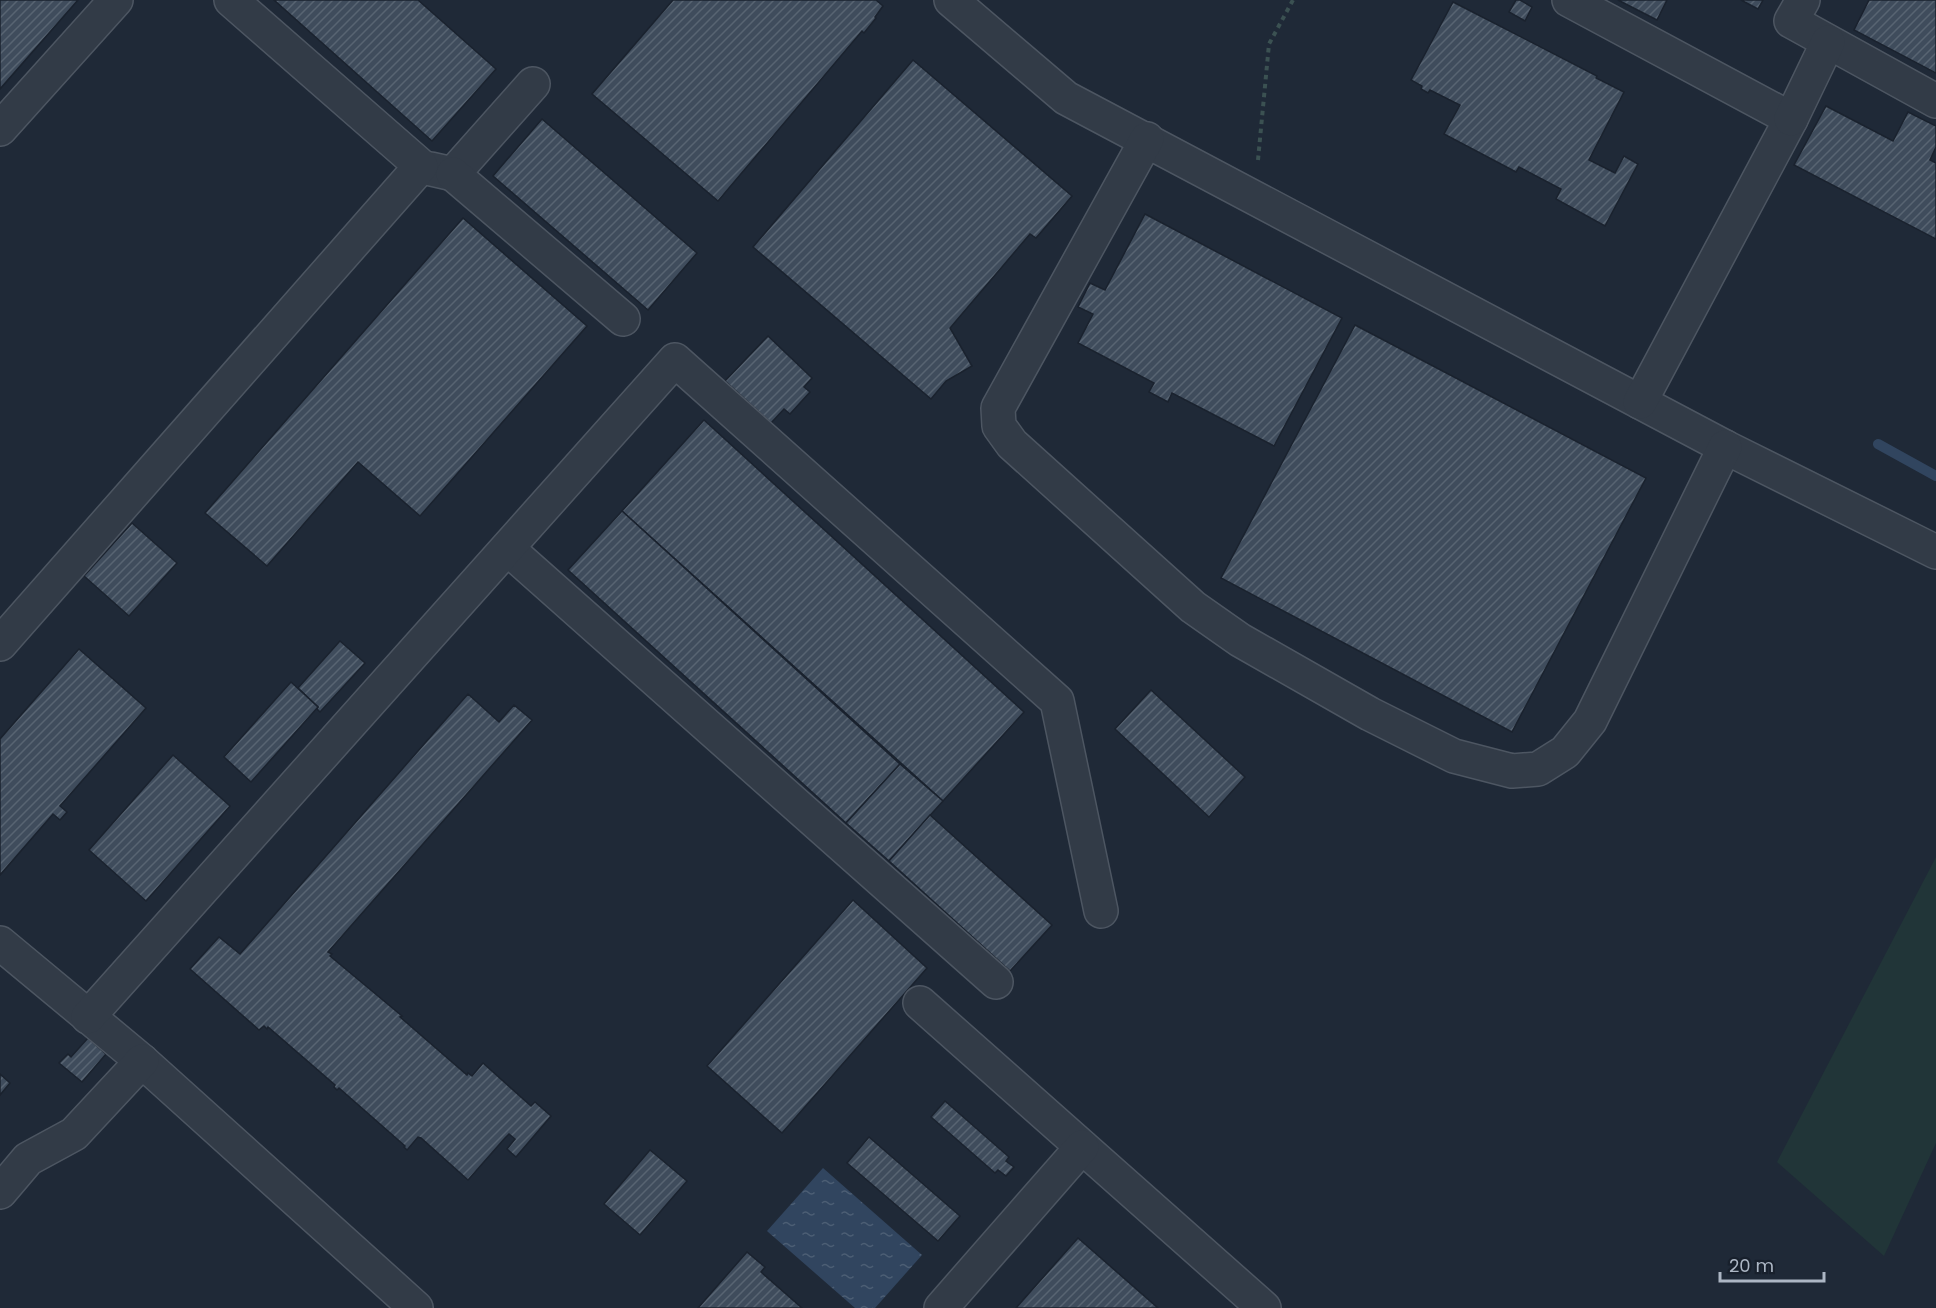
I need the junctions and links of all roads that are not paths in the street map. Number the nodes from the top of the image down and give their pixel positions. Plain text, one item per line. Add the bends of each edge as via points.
1 (116, 0) edge
2 (231, 0) edge
3 (951, 0) edge
4 (1569, 0) edge
5 (1803, 0) edge
6 (1828, 42) junction
7 (533, 84) dead end
8 (1936, 100) edge
9 (1791, 119) junction
10 (0, 129) edge
11 (1147, 140) junction
12 (421, 166) junction
13 (453, 174) junction
14 (623, 319) dead end
15 (1640, 402) junction
16 (1725, 447) junction
17 (508, 549) junction
18 (1936, 552) edge
19 (0, 644) edge
20 (1101, 911) dead end
21 (0, 943) edge
22 (996, 982) dead end
23 (920, 1003) dead end
24 (88, 1017) junction
25 (142, 1061) junction
26 (1082, 1146) junction
27 (0, 1192) edge
28 (416, 1308) edge
29 (941, 1308) edge
30 (1264, 1308) edge

1 - 10 lane
2 - 12 lane
3 - 11 lane via 1066,98
4 - 9 lane
5 - 6 lane via 1791,21
6 - 8 lane
6 - 9 lane
7 - 13 lane
9 - 15 lane
11 - 15 lane
11 - 16 lane via 998,408 999,426 1012,444 1193,607 1240,640 1370,714 1454,756 1512,771 1538,769 1565,752 1590,721
12 - 13 lane
12 - 19 lane
13 - 14 lane
15 - 16 lane
16 - 18 lane
17 - 20 lane via 675,360 1057,701
17 - 22 lane
17 - 24 lane
21 - 24 lane
23 - 26 lane
24 - 25 lane
25 - 27 lane via 74,1134 28,1159
25 - 28 lane
26 - 29 lane
26 - 30 lane

